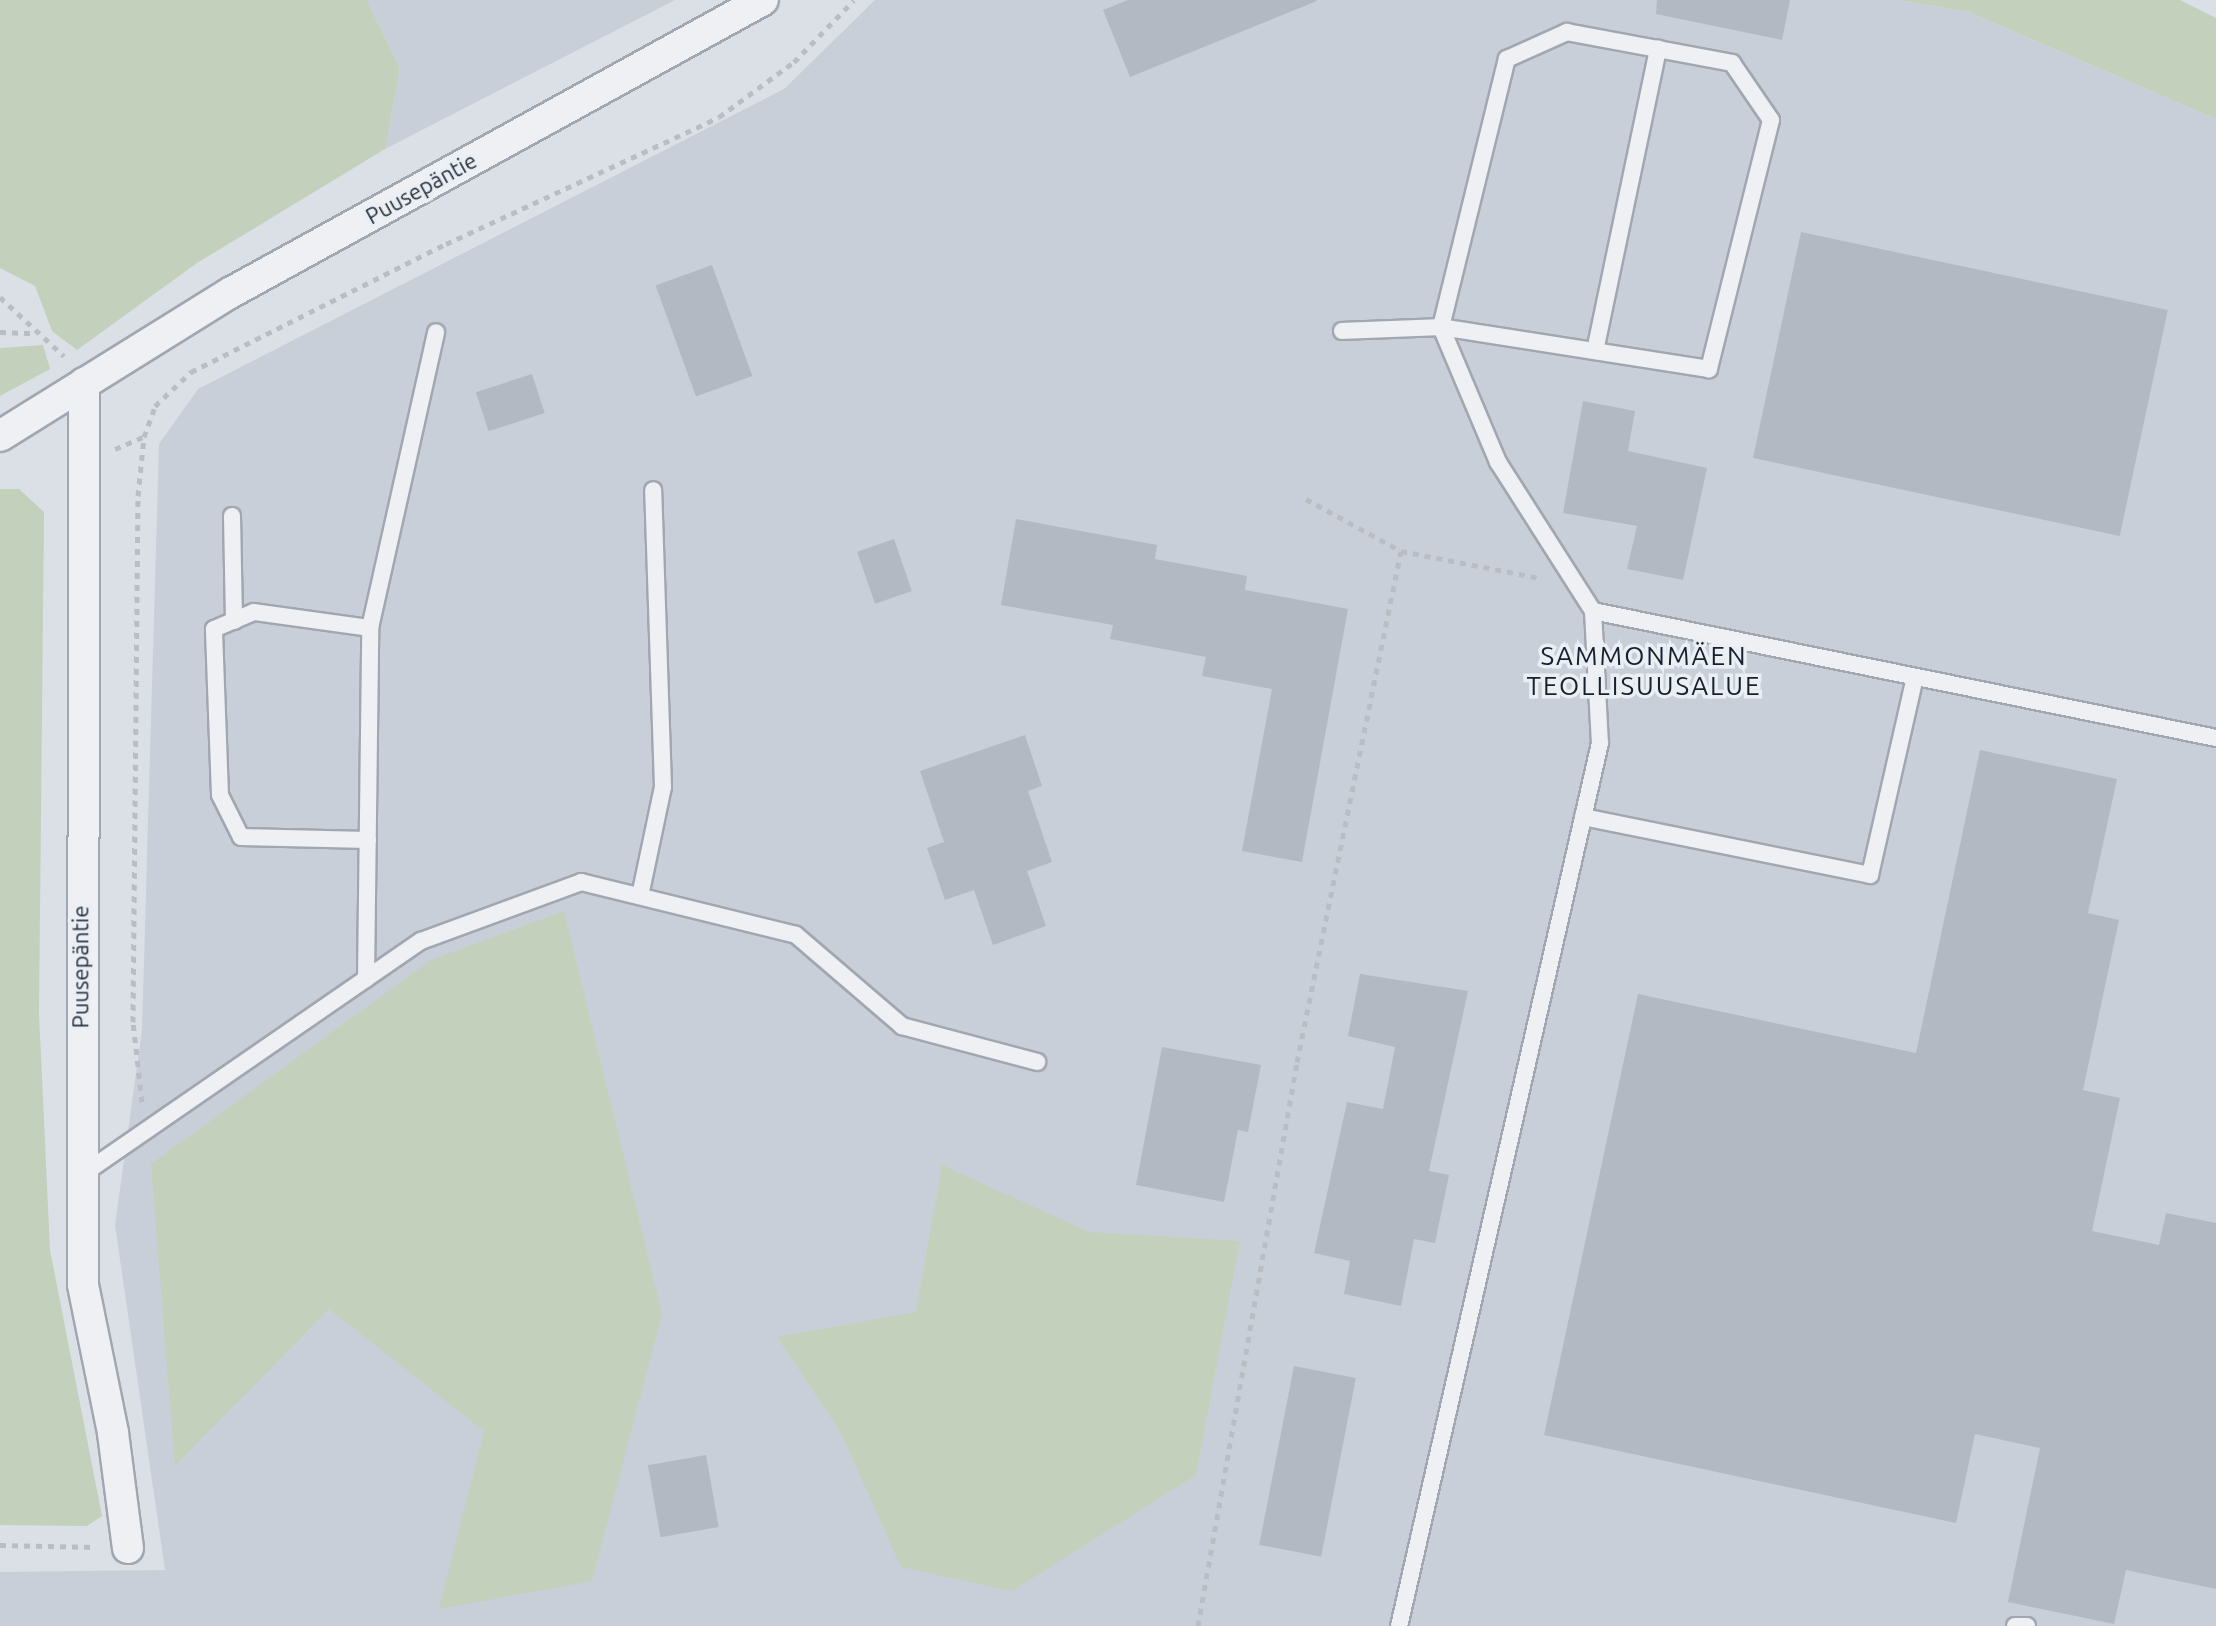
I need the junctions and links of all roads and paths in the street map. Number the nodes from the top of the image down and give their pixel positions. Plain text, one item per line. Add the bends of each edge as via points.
1 (763, 0) edge
2 (854, 0) edge
3 (1658, 49) junction
4 (0, 297) edge
5 (1441, 327) junction
6 (1342, 331) dead end
7 (0, 332) edge
8 (436, 332) dead end
9 (35, 333) junction
10 (1595, 351) junction
11 (84, 383) junction
12 (0, 436) edge
13 (653, 490) dead end
14 (1306, 499) dead end
15 (232, 516) dead end
16 (1401, 551) junction
17 (1577, 585) junction
18 (1593, 611) junction
19 (234, 621) junction
20 (370, 628) junction
21 (1915, 677) junction
22 (2216, 738) edge
23 (1583, 817) junction
24 (368, 840) junction
25 (640, 896) junction
26 (366, 979) junction
27 (1037, 1062) dead end
28 (145, 1131) junction
29 (79, 1177) junction
30 (0, 1545) edge
31 (128, 1548) joint
32 (1402, 1625) edge
33 (1198, 1626) edge
34 (2015, 1626) edge
35 (2027, 1626) edge

1 - 11 street, Puusepäntie via 230,293
2 - 28 path via 794,62 719,117 446,244 191,372 154,408 144,437 137,528 133,1022
3 - 5 lane via 1567,32 1507,59
3 - 10 lane
3 - 10 lane via 1732,63 1771,120 1709,369
4 - 9 path
5 - 6 lane
5 - 10 lane
5 - 17 lane via 1498,462
7 - 9 path
8 - 20 lane
9 - 11 path via 57,348
11 - 12 street, Puusepäntie
11 - 29 street, Puusepäntie
13 - 25 lane via 663,787
14 - 16 path
15 - 19 lane
16 - 17 path
16 - 33 path via 1297,1062
17 - 18 lane
18 - 21 lane
18 - 23 lane via 1600,743
19 - 20 lane via 254,612
19 - 24 lane via 214,629 220,795 241,837
20 - 24 lane
21 - 22 lane
21 - 23 lane via 1870,875
23 - 32 lane
24 - 26 lane
25 - 26 lane via 581,882 421,941
25 - 27 lane via 796,935 902,1026
26 - 28 lane
28 - 29 lane
29 - 31 street, Puusepäntie via 83,1285 113,1433
30 - 31 path
34 - 35 lane

